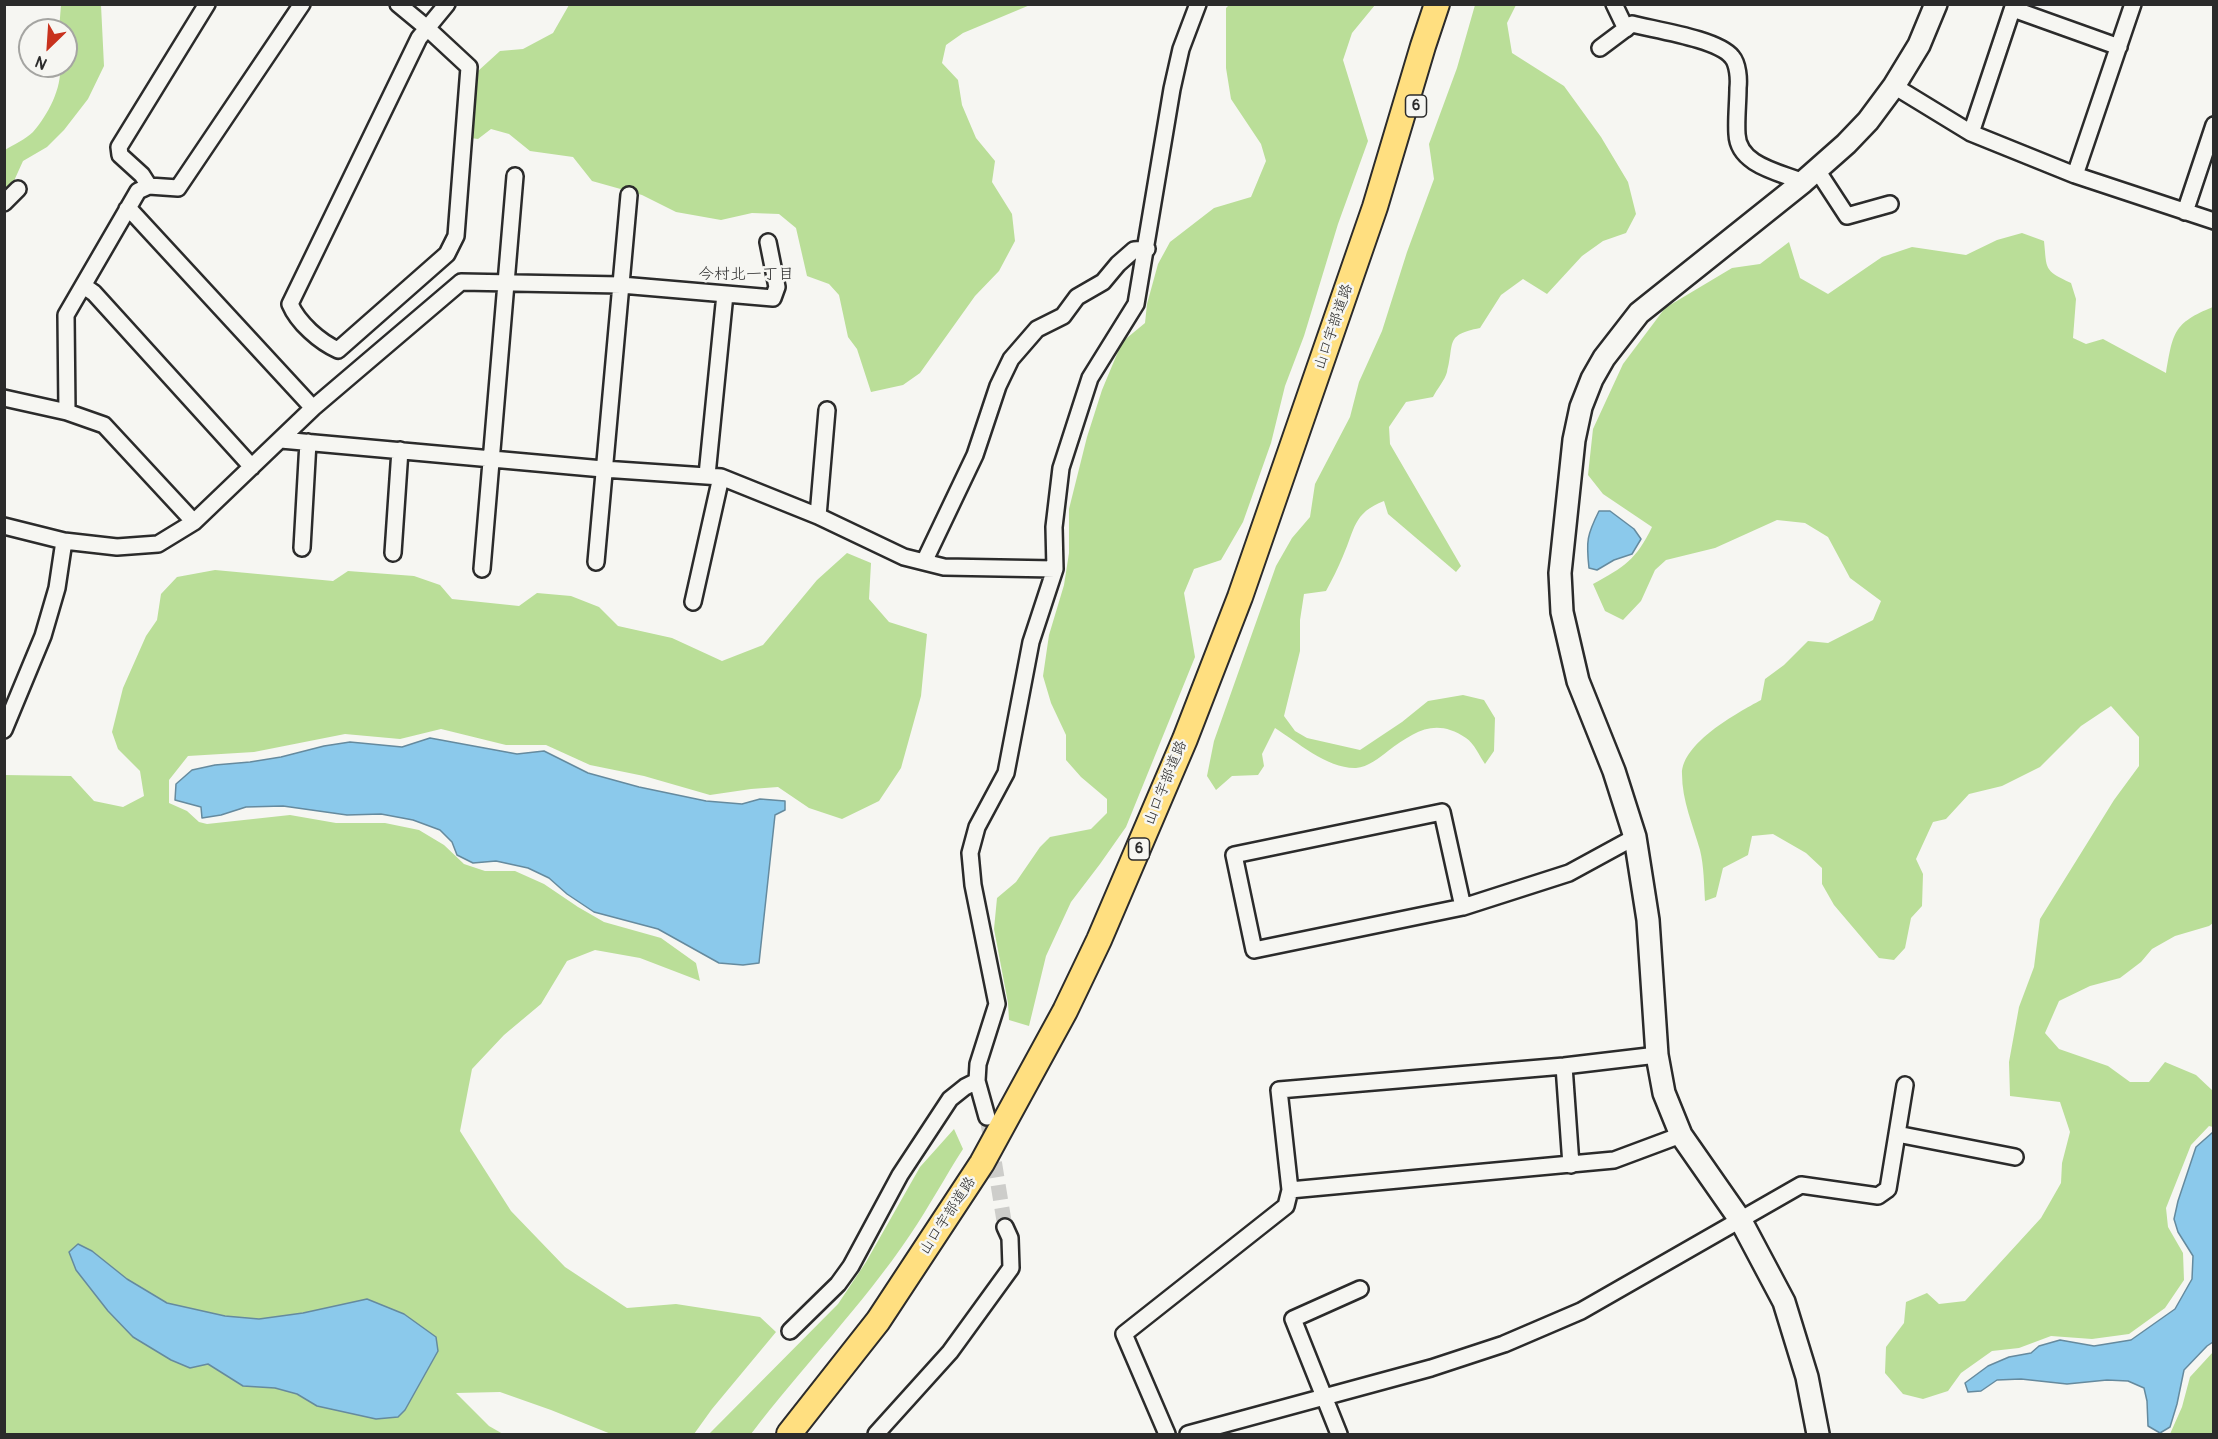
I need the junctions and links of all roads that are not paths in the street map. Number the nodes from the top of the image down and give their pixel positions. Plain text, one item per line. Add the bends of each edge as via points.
1 (207, 4) edge
2 (302, 4) edge
3 (398, 4) edge
4 (447, 4) edge
5 (1198, 4) edge
6 (1437, 4) edge
7 (1454, 4) edge
8 (1614, 4) edge
9 (1936, 4) edge
10 (2133, 4) edge
11 (2014, 7) edge
12 (428, 28) junction
13 (1626, 28) junction
14 (2119, 47) junction
15 (1600, 48) dead end
16 (1894, 86) junction
17 (2214, 125) edge
18 (1971, 133) junction
19 (515, 176) dead end
20 (1810, 176) junction
21 (2075, 176) junction
22 (149, 186) junction
23 (18, 189) dead end
24 (629, 195) dead end
25 (4, 203) edge
26 (1890, 204) dead end
27 (1375, 207) junction
28 (127, 209) junction
29 (2186, 212) junction
30 (2214, 221) edge
31 (768, 242) dead end
32 (1147, 249) junction
33 (506, 283) junction
34 (621, 285) junction
35 (84, 286) junction
36 (725, 294) junction
37 (5, 401) edge
38 (313, 408) junction
39 (827, 410) dead end
40 (67, 412) junction
41 (281, 440) junction
42 (308, 442) junction
43 (400, 450) junction
44 (492, 459) junction
45 (252, 467) junction
46 (603, 469) junction
47 (714, 476) junction
48 (818, 516) junction
49 (194, 522) junction
50 (4, 526) edge
51 (64, 541) junction
52 (302, 548) dead end
53 (393, 553) dead end
54 (596, 562) dead end
55 (924, 562) junction
56 (482, 569) dead end
57 (1055, 569) junction
58 (693, 602) dead end
59 (4, 730) edge
60 (1635, 837) junction
61 (1462, 907) junction
62 (1657, 1055) junction
63 (1564, 1066) junction
64 (977, 1081) junction
65 (1905, 1085) dead end
66 (987, 1117) tunnel mouth
67 (1897, 1134) junction
68 (1681, 1135) junction
69 (2015, 1156) dead end
70 (1571, 1165) junction
71 (1290, 1190) junction
72 (1741, 1221) junction
73 (1005, 1227) tunnel mouth
74 (1360, 1289) dead end
75 (790, 1331) dead end
76 (1324, 1397) junction
77 (789, 1434) edge
78 (876, 1434) edge
79 (1167, 1434) edge
80 (1188, 1434) edge
81 (1339, 1434) edge
82 (1818, 1434) edge

1 - 22 street via 119,147 120,155
2 - 22 street via 178,188
3 - 12 street
4 - 12 street
5 - 32 street via 1181,49
6 - 27 main road, 山口宇部道路 / 6
7 - 27 main road, 山口宇部道路 / 6
8 - 13 street
9 - 16 street via 1919,45
10 - 14 street
11 - 14 street
11 - 18 street
12 - 12 street via 469,67 456,236 447,254 338,350 328,346 294,315 290,304 419,38
13 - 15 street
13 - 20 street via 1632,24 1707,42 1733,57 1739,77 1740,148 1758,164
14 - 21 street
16 - 18 street
16 - 20 street via 1868,121
17 - 29 street
18 - 21 street
19 - 33 street
20 - 26 street via 1847,216
20 - 60 street via 1639,312 1604,358 1581,407 1567,494 1560,573 1562,612 1578,681
21 - 29 street
22 - 28 street via 138,191
23 - 25 street
24 - 34 street
27 - 77 main road, 山口宇部道路 / 6 via 1232,618 1135,859 1065,1011 948,1218 878,1321
28 - 35 street
28 - 38 street
29 - 30 street
31 - 36 street via 777,287 773,298
32 - 55 street via 1134,250 1103,282 1077,297 1063,316 1037,329 1011,359 975,455
32 - 57 street via 1136,304 1090,378 1060,468 1054,527
33 - 34 street
33 - 38 street via 461,282
33 - 44 street
34 - 36 street
34 - 46 street
35 - 40 street via 66,315
35 - 45 street
36 - 47 street
37 - 40 street
38 - 41 street
39 - 48 street
40 - 49 street via 104,425
41 - 42 street
41 - 45 street
42 - 43 street
42 - 52 street
43 - 44 street
43 - 53 street
44 - 46 street
44 - 56 street
45 - 49 street
46 - 47 street
46 - 54 street
47 - 48 street
47 - 58 street
48 - 55 street via 904,557
49 - 51 street via 158,544 117,547
50 - 51 street
51 - 59 street via 57,588 43,636
55 - 57 street via 944,567
57 - 64 street via 1031,642 1005,773 977,827 970,853 997,1004 978,1065
60 - 61 street via 1569,873
60 - 62 street via 1648,920
61 - 61 street via 1254,950 1234,855 1442,812
62 - 63 street
62 - 68 street via 1664,1093
63 - 70 street
63 - 71 street via 1279,1090
64 - 66 street
64 - 75 street via 950,1099 900,1175 851,1266
65 - 67 street
67 - 69 street
67 - 72 street via 1888,1189 1878,1196 1801,1185
68 - 70 street via 1614,1160
68 - 72 street
70 - 71 street
71 - 79 street via 1286,1206 1124,1334
72 - 76 street via 1581,1311 1515,1339 1431,1368
72 - 82 street via 1784,1302 1807,1377
73 - 78 street via 1010,1238 1011,1268 950,1352
74 - 76 street via 1293,1319
76 - 80 street
76 - 81 street

